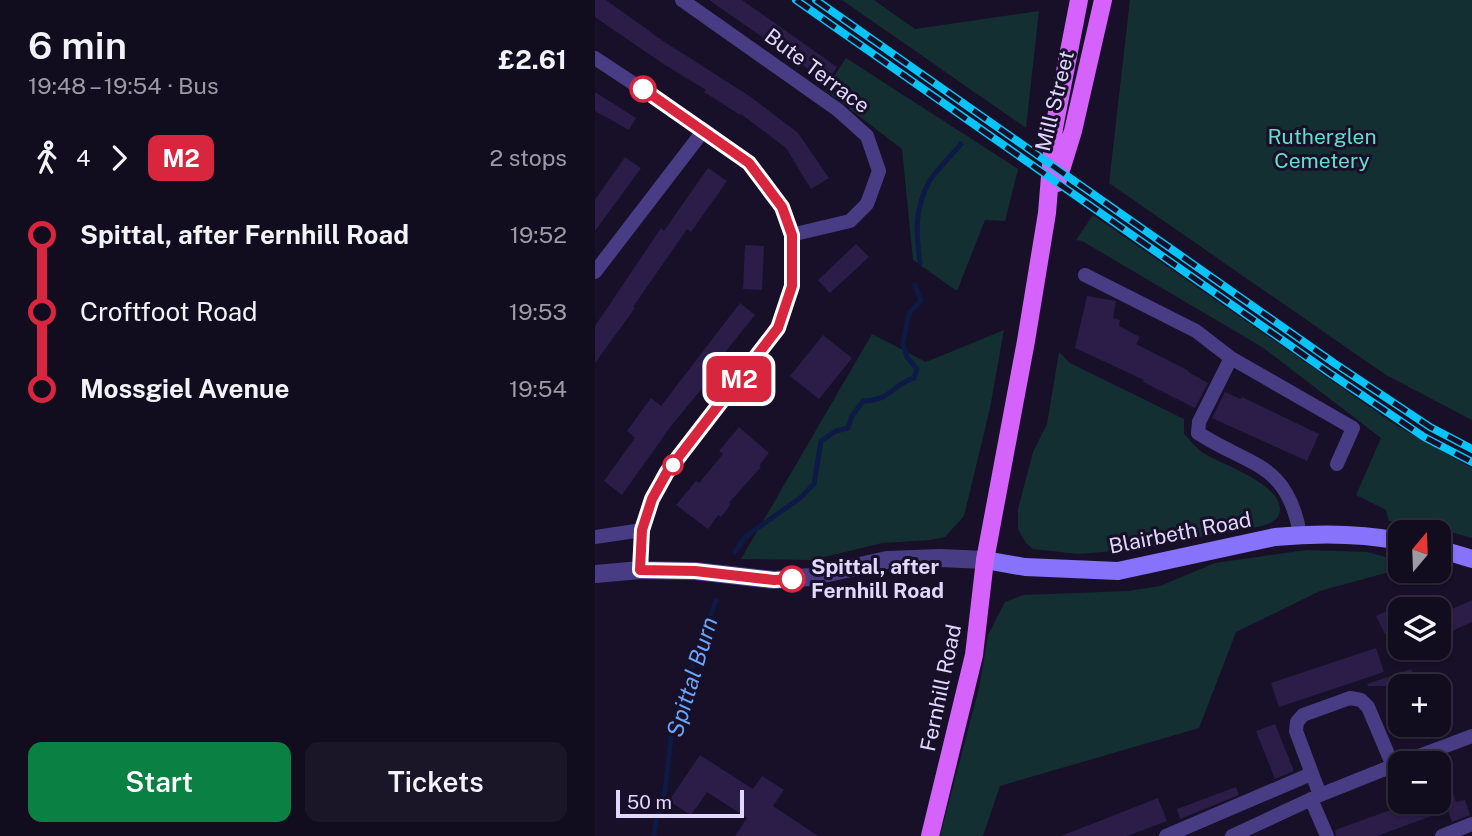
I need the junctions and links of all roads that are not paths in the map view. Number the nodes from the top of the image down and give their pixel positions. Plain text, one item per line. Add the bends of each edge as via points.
1 (682, 0) edge
2 (1079, 0) edge
3 (1103, 0) edge
4 (595, 58) edge
5 (704, 130) junction
6 (1047, 213) junction
7 (792, 235) junction
8 (595, 272) edge
9 (1085, 275) dead end
10 (1026, 341) joint
11 (1231, 358) junction
12 (1337, 464) dead end
13 (642, 530) junction
14 (1300, 534) junction
15 (595, 537) edge
16 (1388, 539) edge
17 (1451, 553) edge
18 (1472, 559) edge
19 (985, 560) junction
20 (640, 570) junction
21 (595, 574) edge
22 (1472, 736) edge
23 (1391, 751) edge
24 (1432, 751) edge
25 (1388, 768) edge
26 (1311, 774) junction
27 (1316, 797) junction
28 (1472, 824) edge
29 (930, 836) edge
30 (1166, 836) edge
31 (1232, 836) edge
32 (1327, 836) edge
33 (1442, 836) edge

1 - 7 street, Bute Terrace via 838,110 867,136 879,171 867,204 850,221
2 - 6 main road, Mill Street via 1054,128
3 - 6 main road, Mill Street via 1073,131
4 - 5 street
5 - 7 street via 749,163 782,207
5 - 8 street
6 - 10 main road, Mill Street
7 - 13 street via 792,286 778,328 667,472
9 - 11 street via 1196,331
10 - 19 main road, Fernhill Road
11 - 12 street via 1353,428
11 - 14 street via 1199,422 1198,433 1263,466 1286,490
13 - 15 street
13 - 20 street
14 - 16 main road, Blairbeth Road
14 - 19 main road, Blairbeth Road via 1118,571 1025,567
17 - 18 main road
19 - 20 street via 887,560 774,580
19 - 29 main road, Fernhill Road via 975,655
20 - 21 street
22 - 24 street
23 - 26 street via 1368,706 1350,698 1297,722
25 - 27 street
26 - 27 street
26 - 30 street
27 - 31 street
27 - 32 street
28 - 33 street

